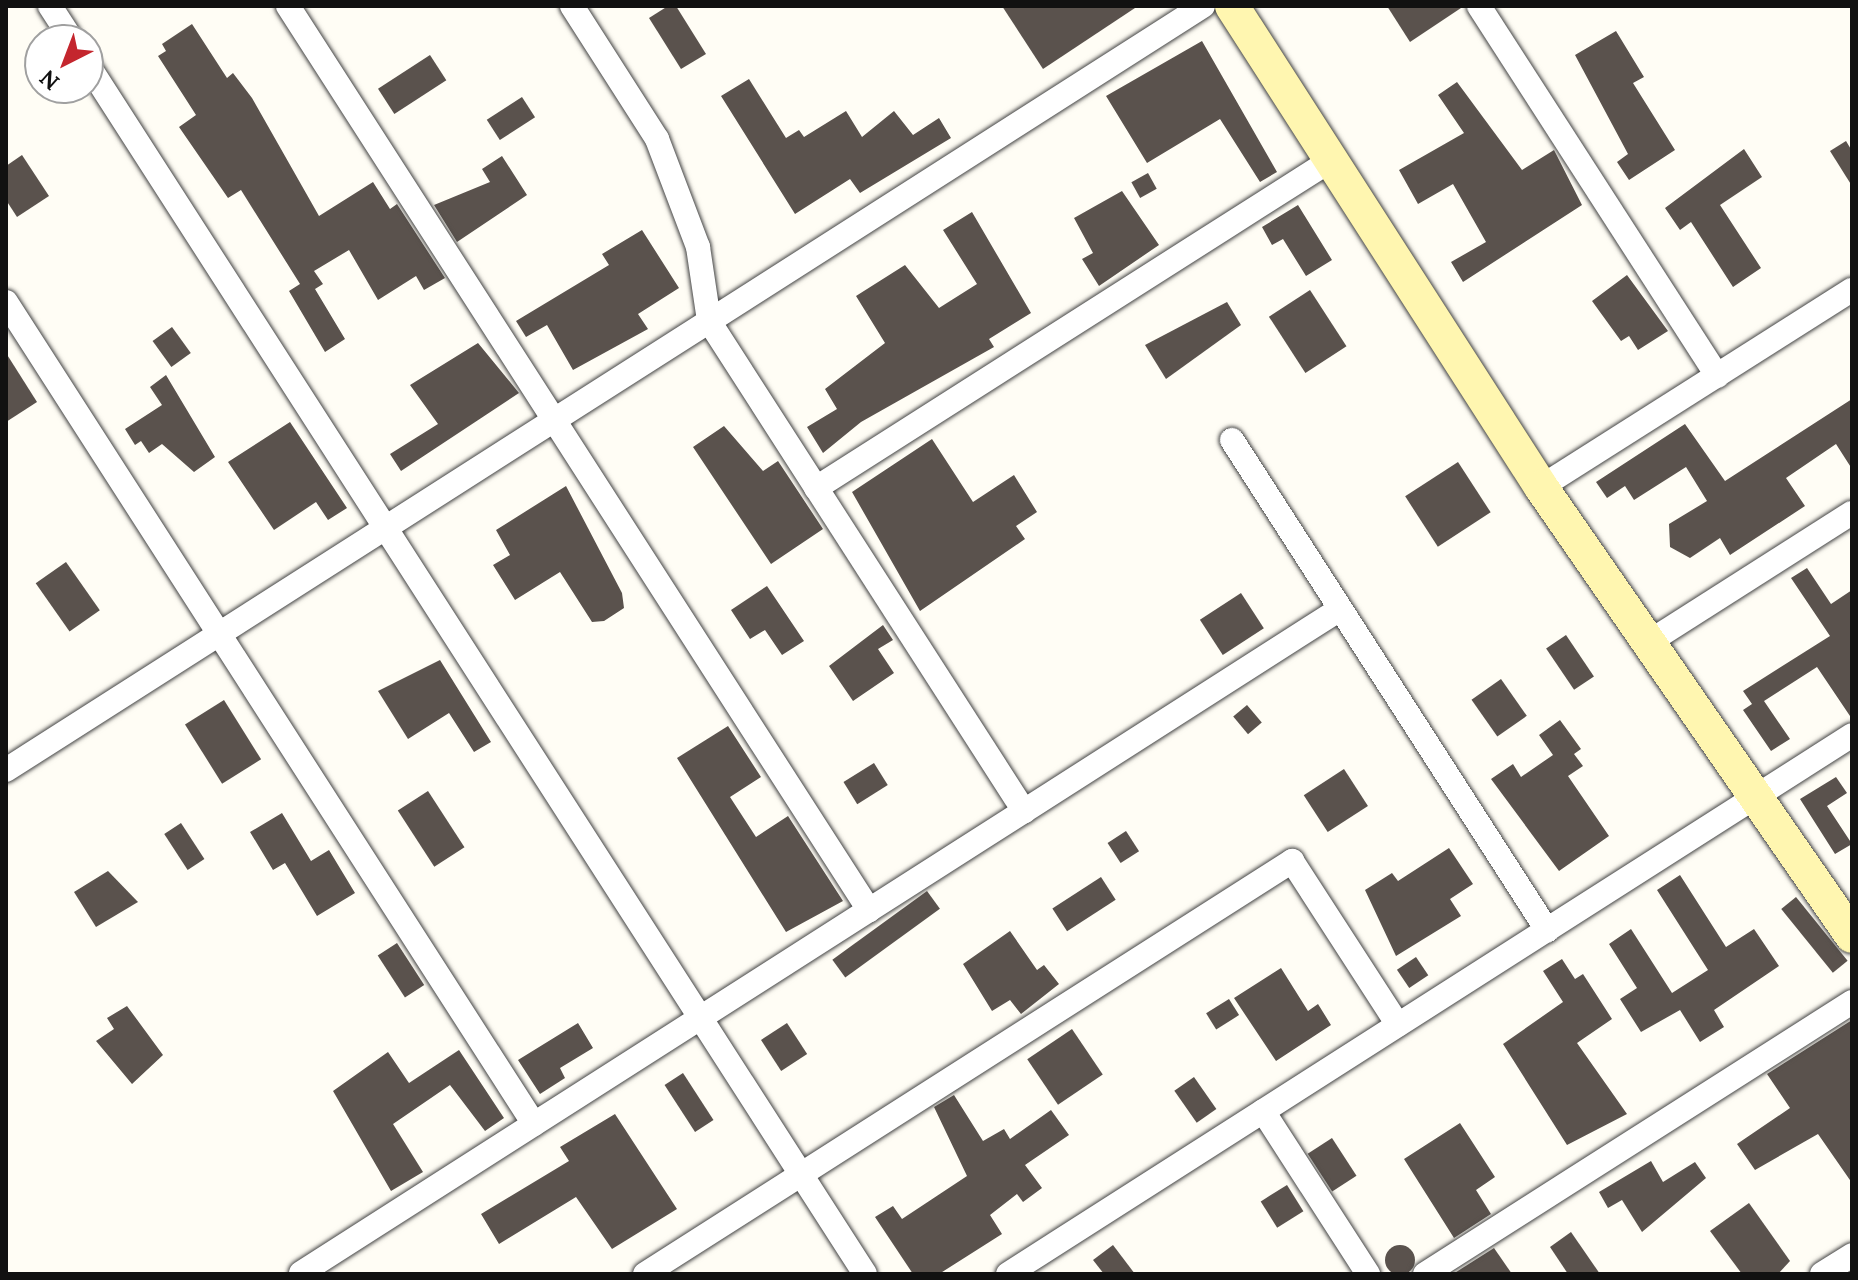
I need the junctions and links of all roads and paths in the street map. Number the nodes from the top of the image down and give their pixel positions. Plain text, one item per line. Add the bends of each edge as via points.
1 (50, 6) edge
2 (288, 6) edge
3 (572, 6) edge
4 (1203, 6) edge
5 (1232, 6) edge
6 (1479, 6) edge
7 (62, 24) edge
8 (104, 90) edge
9 (1331, 160) junction
10 (1852, 290) edge
11 (6, 302) edge
12 (709, 321) junction
13 (1717, 376) junction
14 (554, 420) junction
15 (1232, 440) dead end
16 (1541, 487) junction
17 (816, 488) junction
18 (1852, 513) edge
19 (385, 528) junction
20 (1340, 609) junction
21 (219, 634) junction
22 (1646, 644) junction
23 (1852, 735) edge
24 (6, 770) edge
25 (1751, 800) junction
26 (1024, 811) junction
27 (869, 910) junction
28 (1547, 930) junction
29 (1852, 936) edge
30 (1852, 1002) edge
31 (700, 1018) junction
32 (1398, 1025) junction
33 (1263, 1111) junction
34 (534, 1124) junction
35 (801, 1175) junction
36 (1852, 1255) edge
37 (301, 1273) edge
38 (645, 1274) edge
39 (865, 1274) edge
40 (1008, 1274) edge
41 (1368, 1274) edge
42 (1425, 1274) edge
43 (1822, 1274) edge

1 - 7 street
2 - 14 street
3 - 12 street via 657,139 698,247
4 - 12 street
5 - 9 main road
6 - 13 street
8 - 19 street
9 - 16 main road
9 - 17 street
10 - 13 street
11 - 21 street
12 - 14 street
12 - 17 street
13 - 16 street
14 - 19 street
14 - 27 street
15 - 20 street
16 - 22 main road
17 - 26 street
18 - 22 street
19 - 21 street
19 - 31 street
20 - 26 street
20 - 28 street
21 - 24 street
21 - 34 street
22 - 25 main road
23 - 25 street
25 - 28 street
25 - 29 main road
26 - 27 street
27 - 31 street
28 - 32 street
30 - 42 street
31 - 34 street
31 - 35 street
32 - 33 street
32 - 35 street via 1292,861
33 - 40 street
33 - 41 street
34 - 37 street
35 - 38 street
35 - 39 street
36 - 43 street

